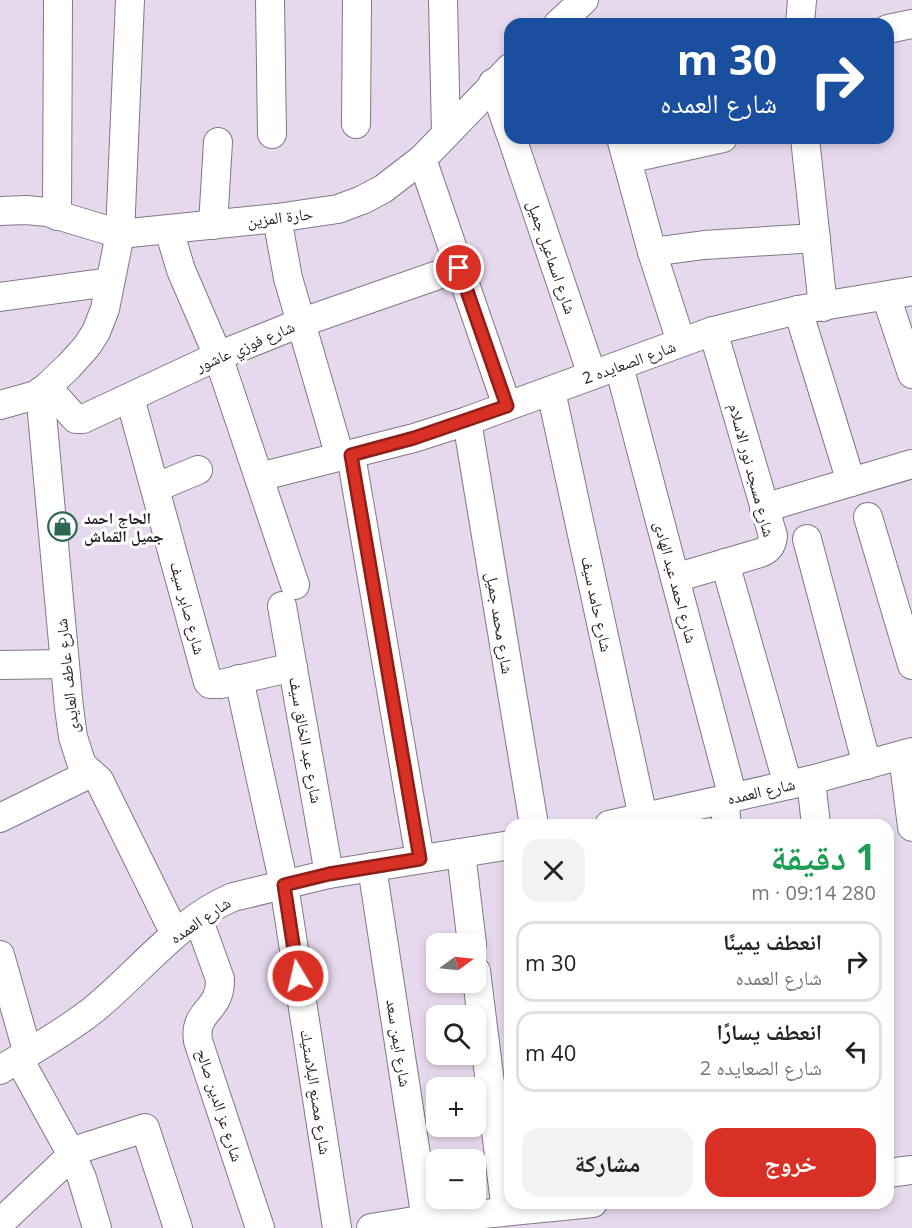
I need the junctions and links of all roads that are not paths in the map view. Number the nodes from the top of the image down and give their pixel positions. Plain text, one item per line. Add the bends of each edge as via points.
1 (58, 0) edge
2 (130, 0) edge
3 (270, 0) edge
4 (357, 0) edge
5 (443, 0) edge
6 (584, 0) edge
7 (802, 0) edge
8 (564, 18) edge
9 (800, 18) edge
10 (912, 24) edge
11 (894, 28) edge
12 (502, 75) edge
13 (356, 124) dead end
14 (272, 134) dead end
15 (446, 134) junction
16 (218, 142) dead end
17 (514, 144) edge
18 (669, 144) edge
19 (806, 144) edge
20 (624, 149) edge
21 (422, 159) junction
22 (0, 211) edge
23 (57, 216) junction
24 (277, 218) junction
25 (213, 225) junction
26 (169, 230) junction
27 (120, 234) junction
28 (816, 238) junction
29 (652, 252) junction
30 (459, 268) junction
31 (110, 282) junction
32 (899, 294) edge
33 (0, 297) edge
34 (811, 308) junction
35 (300, 323) junction
36 (712, 331) junction
37 (681, 342) junction
38 (218, 356) junction
39 (619, 366) junction
40 (912, 374) edge
41 (592, 375) junction
42 (44, 389) junction
43 (551, 390) junction
44 (130, 398) junction
45 (0, 405) edge
46 (507, 406) junction
47 (467, 421) junction
48 (346, 456) junction
49 (912, 464) edge
50 (198, 470) dead end
51 (259, 477) junction
52 (851, 482) junction
53 (155, 488) junction
54 (764, 508) junction
55 (868, 517) dead end
56 (807, 539) dead end
57 (725, 563) junction
58 (675, 578) junction
59 (65, 664) junction
60 (0, 665) edge
61 (912, 665) edge
62 (293, 667) junction
63 (239, 680) junction
64 (908, 753) edge
65 (867, 765) junction
66 (91, 773) junction
67 (800, 783) junction
68 (728, 808) edge
69 (0, 818) edge
70 (533, 819) edge
71 (630, 819) edge
72 (652, 819) edge
73 (814, 819) edge
74 (912, 826) edge
75 (504, 846) edge
76 (460, 853) junction
77 (420, 859) junction
78 (372, 867) junction
79 (329, 874) junction
80 (284, 885) junction
81 (198, 918) junction
82 (471, 933) edge
83 (175, 934) junction
84 (0, 955) edge
85 (479, 993) edge
86 (15, 1061) edge
87 (71, 1153) junction
88 (912, 1170) edge
89 (894, 1172) edge
90 (504, 1195) edge
91 (528, 1209) edge
92 (506, 1211) joint
93 (436, 1222) edge
94 (2, 1224) edge
95 (97, 1228) edge
96 (178, 1228) edge
97 (260, 1228) edge
98 (337, 1228) edge
99 (371, 1228) edge

1 - 23 street
2 - 27 street
3 - 14 street
4 - 13 street
5 - 15 street
6 - 8 street
7 - 9 street
10 - 11 street
12 - 15 street, حارة المزين
15 - 21 street, حارة المزين
16 - 25 street
17 - 41 street, شارع اسماعيل جميل
18 - 20 street
19 - 28 street
20 - 29 street
21 - 24 street, حارة المزين via 362,200 338,209
21 - 30 street
22 - 23 street, حارة المزين via 26,210
23 - 27 street, حارة المزين
24 - 25 street, حارة المزين
24 - 35 street
25 - 26 street, حارة المزين
26 - 27 street, حارة المزين
26 - 38 street, شارع عبد الخالق سيف via 181,270
27 - 31 street
28 - 29 street
28 - 34 street
29 - 37 street
30 - 35 street, شارع فوزي عاشور
30 - 46 street
31 - 33 street
31 - 42 street via 96,332
32 - 34 street, شارع الصعايده 2
32 - 40 street
34 - 36 street, شارع الصعايده 2
34 - 52 street
35 - 38 street, شارع فوزي عاشور
35 - 48 street
36 - 37 street, شارع الصعايده 2
36 - 54 street, شارع مسجد نور الاسلام
37 - 39 street, شارع الصعايده 2
38 - 44 street, شارع فوزي عاشور
38 - 51 street, شارع عبد الخالق سيف
39 - 41 street, شارع الصعايده 2
39 - 58 street, شارع احمد عبد الهادى
41 - 43 street, شارع الصعايده 2
42 - 44 street, شارع فوزي عاشور via 80,419
42 - 45 street
42 - 59 street, شارع عاطف العايدى
43 - 46 street, شارع الصعايده 2
43 - 71 street, شارع حامد سيف
44 - 53 street, شارع صابر سيف
46 - 47 street, شارع الصعايده 2
47 - 48 street, شارع الصعايده 2
47 - 70 street, شارع محمد جميل
48 - 51 street, شارع الصعايده 2
48 - 77 street
49 - 52 street
50 - 53 street
51 - 62 street, شارع عبد الخالق سيف via 289,595
52 - 54 street
53 - 63 street, شارع صابر سيف via 208,682
54 - 57 street, شارع مسجد نور الاسلام via 772,544 760,554
55 - 61 street
56 - 65 street
57 - 58 street, شارع مسجد نور الاسلام
57 - 67 street
58 - 68 street, شارع احمد عبد الهادى
59 - 60 street
59 - 66 street, شارع عاطف العايدى via 73,737 82,765
62 - 63 street, شارع صابر سيف
62 - 79 street, شارع عبد الخالق سيف
63 - 80 street
64 - 65 street, شارع العمده
64 - 74 street
65 - 67 street, شارع العمده
66 - 69 street
66 - 83 street, شارع عاطف العايدى via 99,780
67 - 68 street, شارع العمده
67 - 73 street
68 - 72 street, شارع العمده
75 - 76 street, شارع العمده
76 - 77 street, شارع العمده
76 - 82 street
77 - 78 street, شارع العمده
78 - 79 street, شارع العمده
78 - 93 street, شارع ايمن سعد
79 - 80 street, شارع العمده
80 - 81 street, شارع العمده via 233,897
80 - 98 street, شارع مصنع البلاستيك
81 - 83 street, شارع العمده
81 - 97 street, شارع عز الدين صالح via 220,989 218,998 198,1024 198,1041
83 - 86 street, شارع العمده via 93,1010
84 - 86 street
85 - 90 street
86 - 87 street
87 - 94 street
87 - 95 street
87 - 96 street via 145,1128
88 - 89 street
91 - 92 street
92 - 93 street
93 - 99 street

